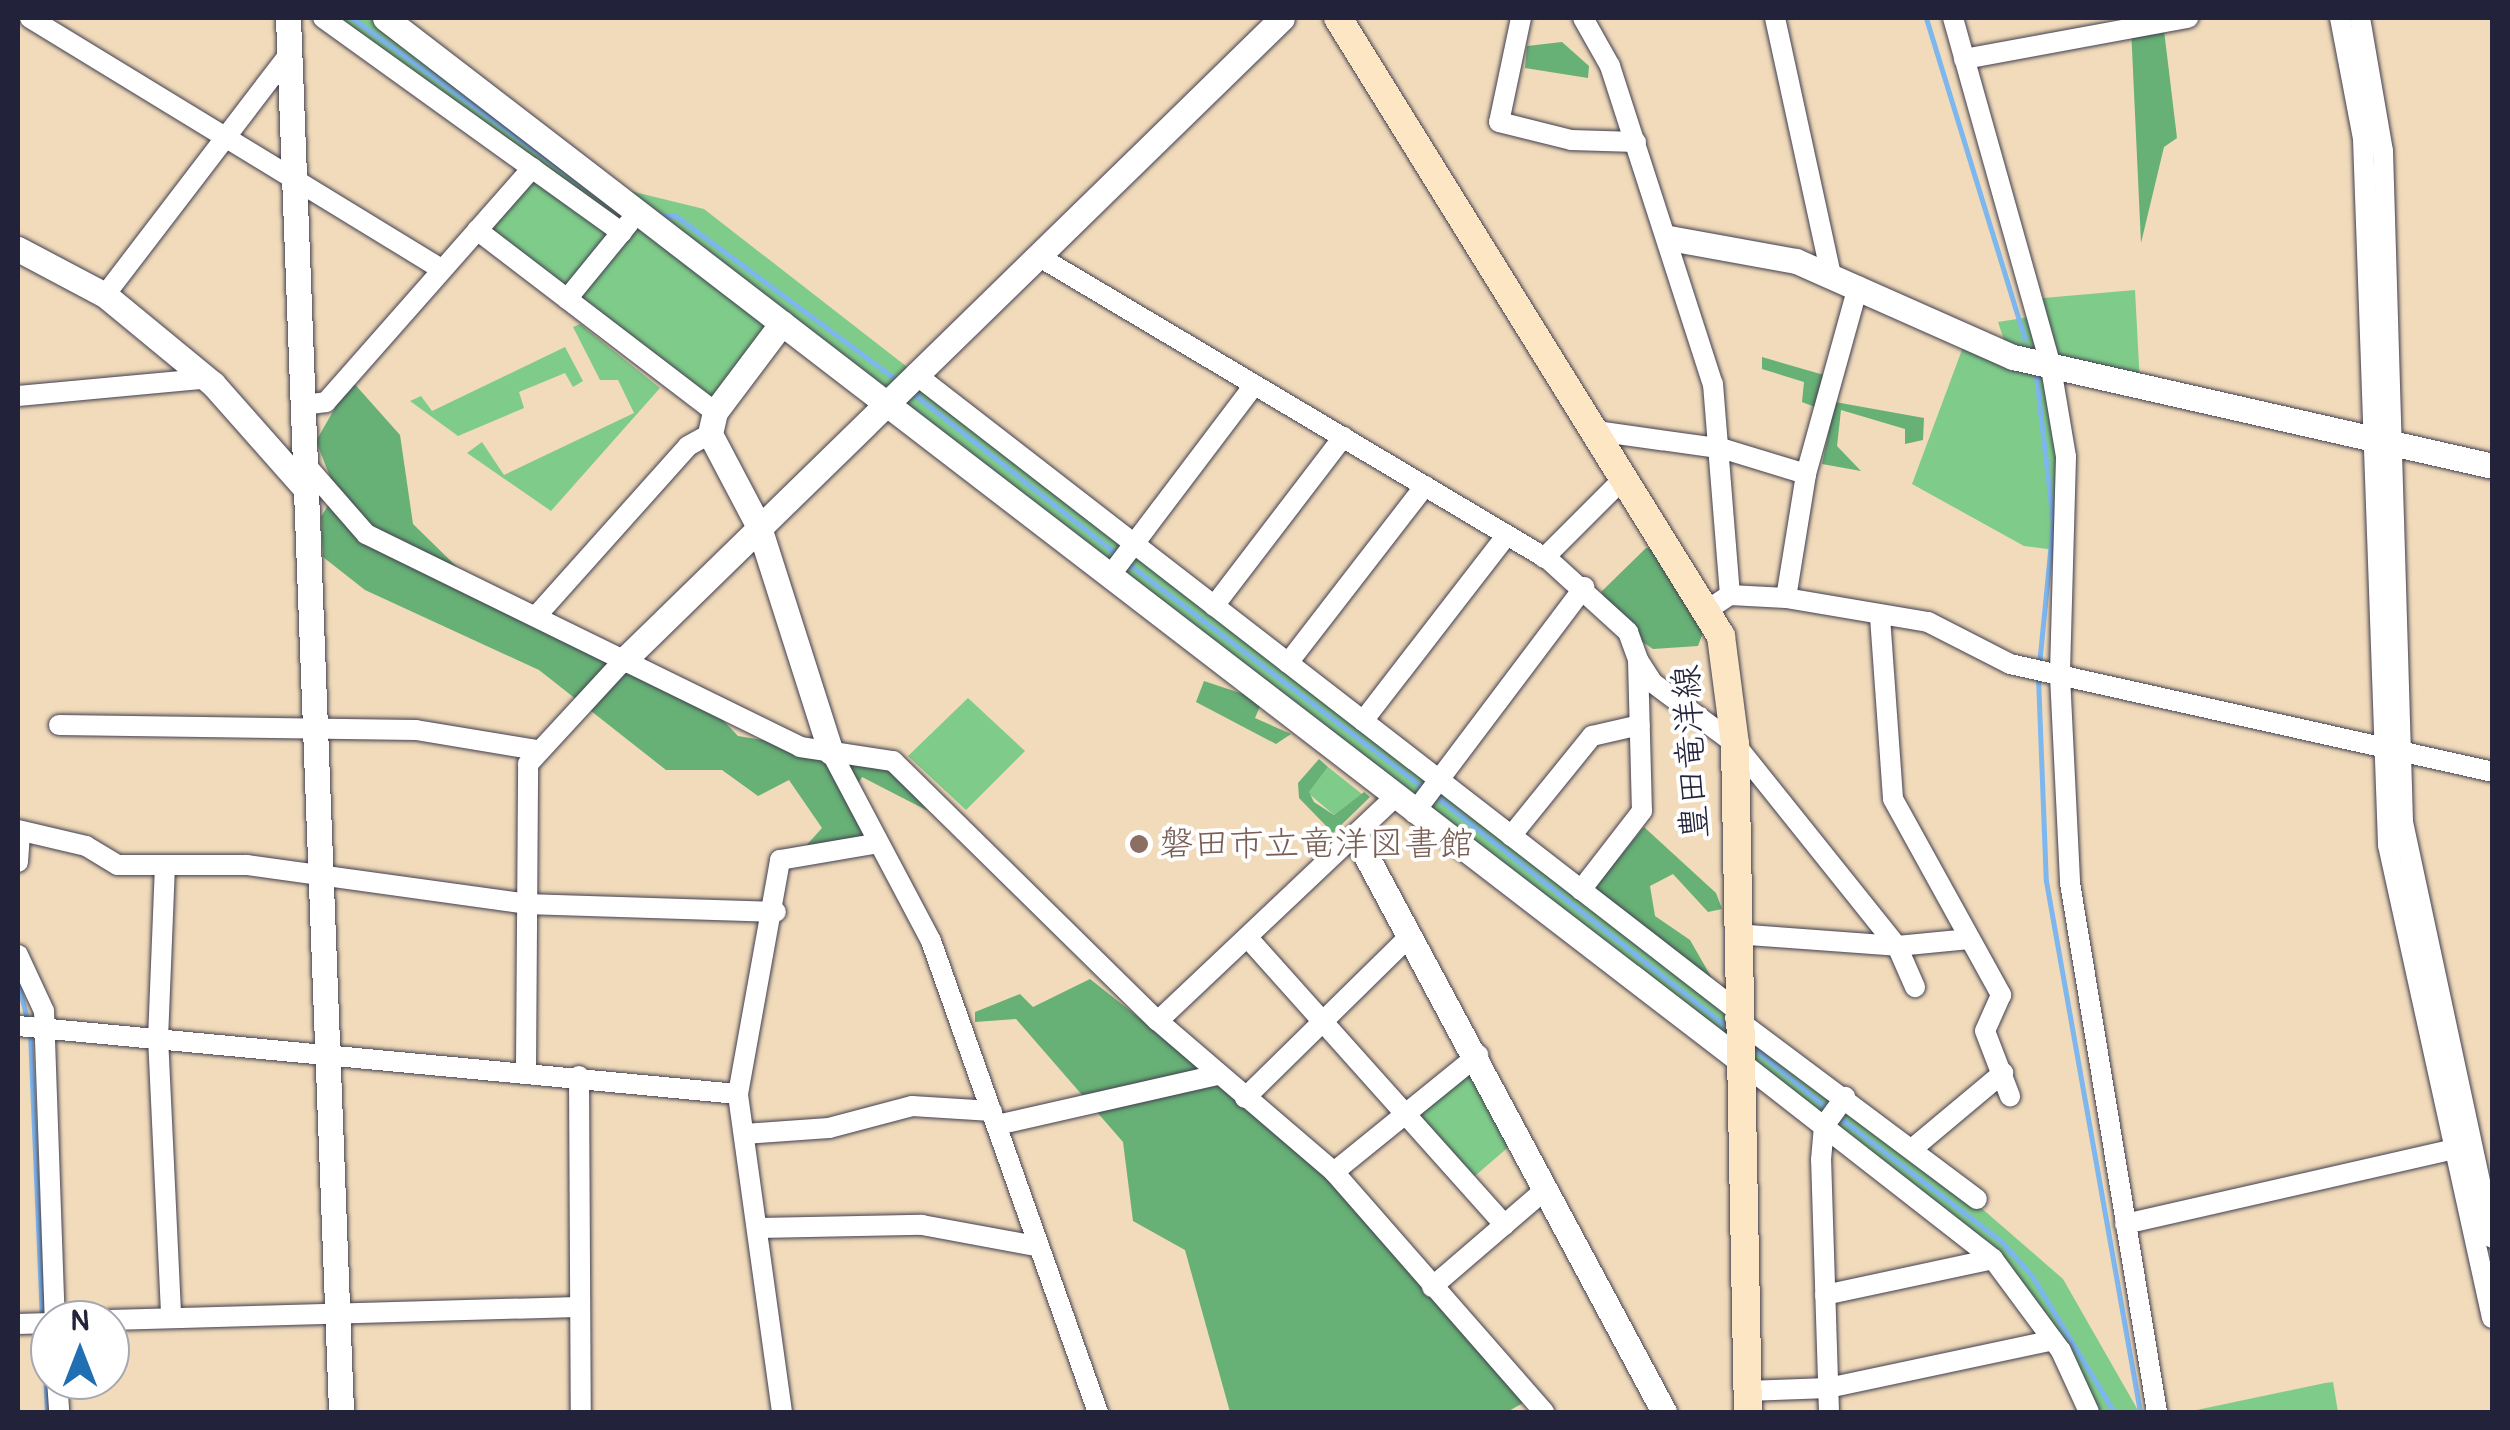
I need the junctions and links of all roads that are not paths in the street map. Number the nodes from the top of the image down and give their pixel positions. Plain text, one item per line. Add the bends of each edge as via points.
1 (30, 18) edge
2 (288, 18) edge
3 (323, 18) edge
4 (386, 18) edge
5 (1282, 18) edge
6 (1338, 18) edge
7 (1521, 18) edge
8 (1583, 18) edge
9 (1775, 18) edge
10 (1953, 18) edge
11 (2188, 18) edge
12 (2340, 18) edge
13 (2360, 18) edge
14 (2151, 21) edge
15 (290, 53) junction
16 (1964, 59) junction
17 (224, 137) junction
18 (1636, 142) junction
19 (532, 168) junction
20 (294, 180) junction
21 (641, 208) junction
22 (477, 230) junction
23 (622, 233) junction
24 (1669, 238) junction
25 (18, 249) edge
26 (1038, 256) junction
27 (442, 270) junction
28 (1832, 274) junction
29 (1858, 286) junction
30 (106, 295) junction
31 (567, 299) junction
32 (782, 323) junction
33 (2050, 364) junction
34 (915, 374) junction
35 (200, 379) junction
36 (1254, 385) junction
37 (18, 396) edge
38 (884, 402) junction
39 (303, 406) junction
40 (712, 423) junction
41 (1596, 430) junction
42 (1343, 438) junction
43 (2381, 439) junction
44 (1724, 449) junction
45 (2492, 466) edge
46 (1806, 474) junction
47 (306, 476) junction
48 (1626, 476) junction
49 (1424, 486) junction
50 (758, 527) junction
51 (1507, 535) junction
52 (1136, 546) junction
53 (1544, 558) junction
54 (1109, 576) junction
55 (1584, 586) junction
56 (1786, 598) junction
57 (1720, 602) junction
58 (1214, 606) junction
59 (538, 614) junction
60 (1880, 616) junction
61 (624, 660) junction
62 (1638, 660) junction
63 (1288, 663) junction
64 (2060, 676) junction
65 (1363, 722) junction
66 (59, 725) dead end
67 (1640, 726) junction
68 (316, 733) junction
69 (1734, 744) junction
70 (2388, 748) junction
71 (537, 750) junction
72 (831, 752) junction
73 (2492, 772) edge
74 (1440, 781) junction
75 (1404, 805) junction
76 (19, 831) edge
77 (1511, 836) junction
78 (1356, 837) junction
79 (874, 844) junction
80 (18, 862) edge
81 (165, 865) junction
82 (321, 880) junction
83 (1581, 890) junction
84 (526, 904) junction
85 (776, 912) junction
86 (1735, 934) junction
87 (1411, 935) junction
88 (1248, 938) junction
89 (1970, 940) junction
90 (1897, 946) junction
91 (18, 955) edge
92 (1915, 987) dead end
93 (1734, 1014) junction
94 (1324, 1020) junction
95 (1158, 1021) junction
96 (43, 1024) junction
97 (18, 1026) edge
98 (158, 1038) junction
99 (326, 1050) junction
100 (1478, 1055) junction
101 (1734, 1056) junction
102 (526, 1069) junction
103 (1217, 1074) junction
104 (2002, 1074) junction
105 (579, 1076) junction
106 (738, 1094) junction
107 (2010, 1096) dead end
108 (1844, 1097) junction
109 (1245, 1098) junction
110 (1408, 1112) junction
111 (995, 1118) junction
112 (1824, 1126) junction
113 (744, 1134) junction
114 (1912, 1149) junction
115 (2454, 1149) junction
116 (1334, 1172) junction
117 (1546, 1189) junction
118 (1977, 1199) dead end
119 (1505, 1224) junction
120 (2125, 1224) junction
121 (759, 1228) junction
122 (2492, 1238) edge
123 (1035, 1246) junction
124 (1993, 1259) junction
125 (1432, 1286) junction
126 (1825, 1296) junction
127 (52, 1300) edge
128 (578, 1307) junction
129 (338, 1316) junction
130 (171, 1317) junction
131 (2492, 1318) edge
132 (130, 1319) edge
133 (2053, 1340) junction
134 (1828, 1388) junction
135 (1748, 1402) edge
136 (342, 1412) edge
137 (581, 1412) edge
138 (782, 1412) edge
139 (1098, 1412) edge
140 (1544, 1412) edge
141 (1664, 1412) edge
142 (1828, 1412) edge
143 (2088, 1412) edge
144 (2156, 1412) edge

1 - 17 street
2 - 15 street
3 - 19 street
4 - 21 street
5 - 26 street
6 - 41 main road, 豊田竜洋線
7 - 18 street via 1499,122 1571,140
8 - 18 street
9 - 28 street
10 - 16 street
11 - 14 street
12 - 43 street via 2363,139
13 - 43 street via 2383,151
14 - 16 street
15 - 17 street
15 - 20 street
16 - 33 street
17 - 20 street
17 - 30 street
18 - 24 street
19 - 22 street
19 - 23 street
20 - 27 street
20 - 39 street
21 - 23 street
21 - 32 street
22 - 27 street
22 - 31 street
23 - 31 street
24 - 28 street
24 - 44 street
25 - 30 street
26 - 34 street
26 - 36 street
27 - 39 street via 326,402
28 - 29 street
29 - 33 street via 2013,357
29 - 46 street
30 - 35 street
31 - 40 street
32 - 38 street
32 - 40 street
33 - 43 street
33 - 64 street via 2066,457
34 - 38 street
34 - 52 street
35 - 37 street
35 - 47 street
36 - 42 street
36 - 52 street
38 - 50 street
38 - 54 street
39 - 47 street
40 - 50 street
40 - 59 street
41 - 44 street
41 - 48 main road, 豊田竜洋線
42 - 49 street
42 - 58 street
43 - 45 street
43 - 70 street
44 - 46 street
44 - 57 street
46 - 56 street
47 - 59 street via 366,534
47 - 68 street
48 - 53 street
48 - 57 main road, 豊田竜洋線
49 - 51 street
49 - 63 street
50 - 61 street
50 - 72 street
51 - 53 street
51 - 65 street
52 - 54 street
52 - 58 street
53 - 55 street
54 - 75 street
55 - 62 street via 1628,632
55 - 74 street
56 - 57 street
56 - 60 street
57 - 69 main road, 豊田竜洋線
58 - 63 street
59 - 61 street
60 - 64 street via 1928,622 2010,664
60 - 89 street via 1893,799
61 - 71 street
61 - 72 street via 800,747
62 - 67 street
62 - 69 street via 1654,683
63 - 65 street
64 - 70 street
64 - 120 street via 2070,883
65 - 74 street
66 - 68 street
67 - 77 street via 1592,736
67 - 83 street via 1642,811
68 - 71 street via 416,730
68 - 82 street
69 - 86 main road, 豊田竜洋線
69 - 90 street
70 - 73 street
70 - 115 street via 2388,845
70 - 122 street
71 - 84 street via 528,764
72 - 79 street
72 - 95 street via 892,760
74 - 75 street
74 - 77 street
75 - 78 street
75 - 101 street
76 - 80 street
76 - 81 street via 86,846 118,866
77 - 83 street
78 - 87 street
78 - 88 street
79 - 85 street via 780,860
79 - 111 street via 931,941
81 - 82 street via 246,865
81 - 98 street
82 - 84 street
82 - 99 street
83 - 93 street
84 - 85 street
84 - 102 street
85 - 106 street
86 - 90 street
86 - 93 main road, 豊田竜洋線
87 - 94 street
87 - 100 street
88 - 94 street
88 - 95 street
89 - 90 street
89 - 104 street via 2000,995 1985,1031
90 - 92 street
91 - 96 street
93 - 101 main road, 豊田竜洋線
93 - 108 street
94 - 109 street
94 - 110 street
95 - 103 street
96 - 97 street
96 - 98 street
96 - 127 street
98 - 99 street
98 - 130 street
99 - 102 street
99 - 129 street
100 - 110 street
100 - 117 street
101 - 112 street
101 - 135 main road, 豊田竜洋線
102 - 105 street
103 - 109 street
103 - 111 street
104 - 107 street
104 - 114 street
105 - 106 street
105 - 128 street
106 - 113 street
108 - 112 street
108 - 114 street
109 - 116 street
110 - 116 street
110 - 119 street
111 - 113 street via 912,1106 829,1128
111 - 123 street
112 - 124 street
112 - 126 street
113 - 121 street
114 - 118 street
115 - 120 street
115 - 131 street
116 - 125 street
117 - 119 street
117 - 141 street
119 - 125 street
120 - 144 street
121 - 123 street via 922,1225
121 - 138 street
123 - 139 street
124 - 126 street
124 - 133 street
125 - 140 street
126 - 134 street
128 - 129 street
128 - 137 street
129 - 130 street
129 - 136 street
130 - 132 street
133 - 134 street
133 - 143 street
134 - 135 street
134 - 142 street

